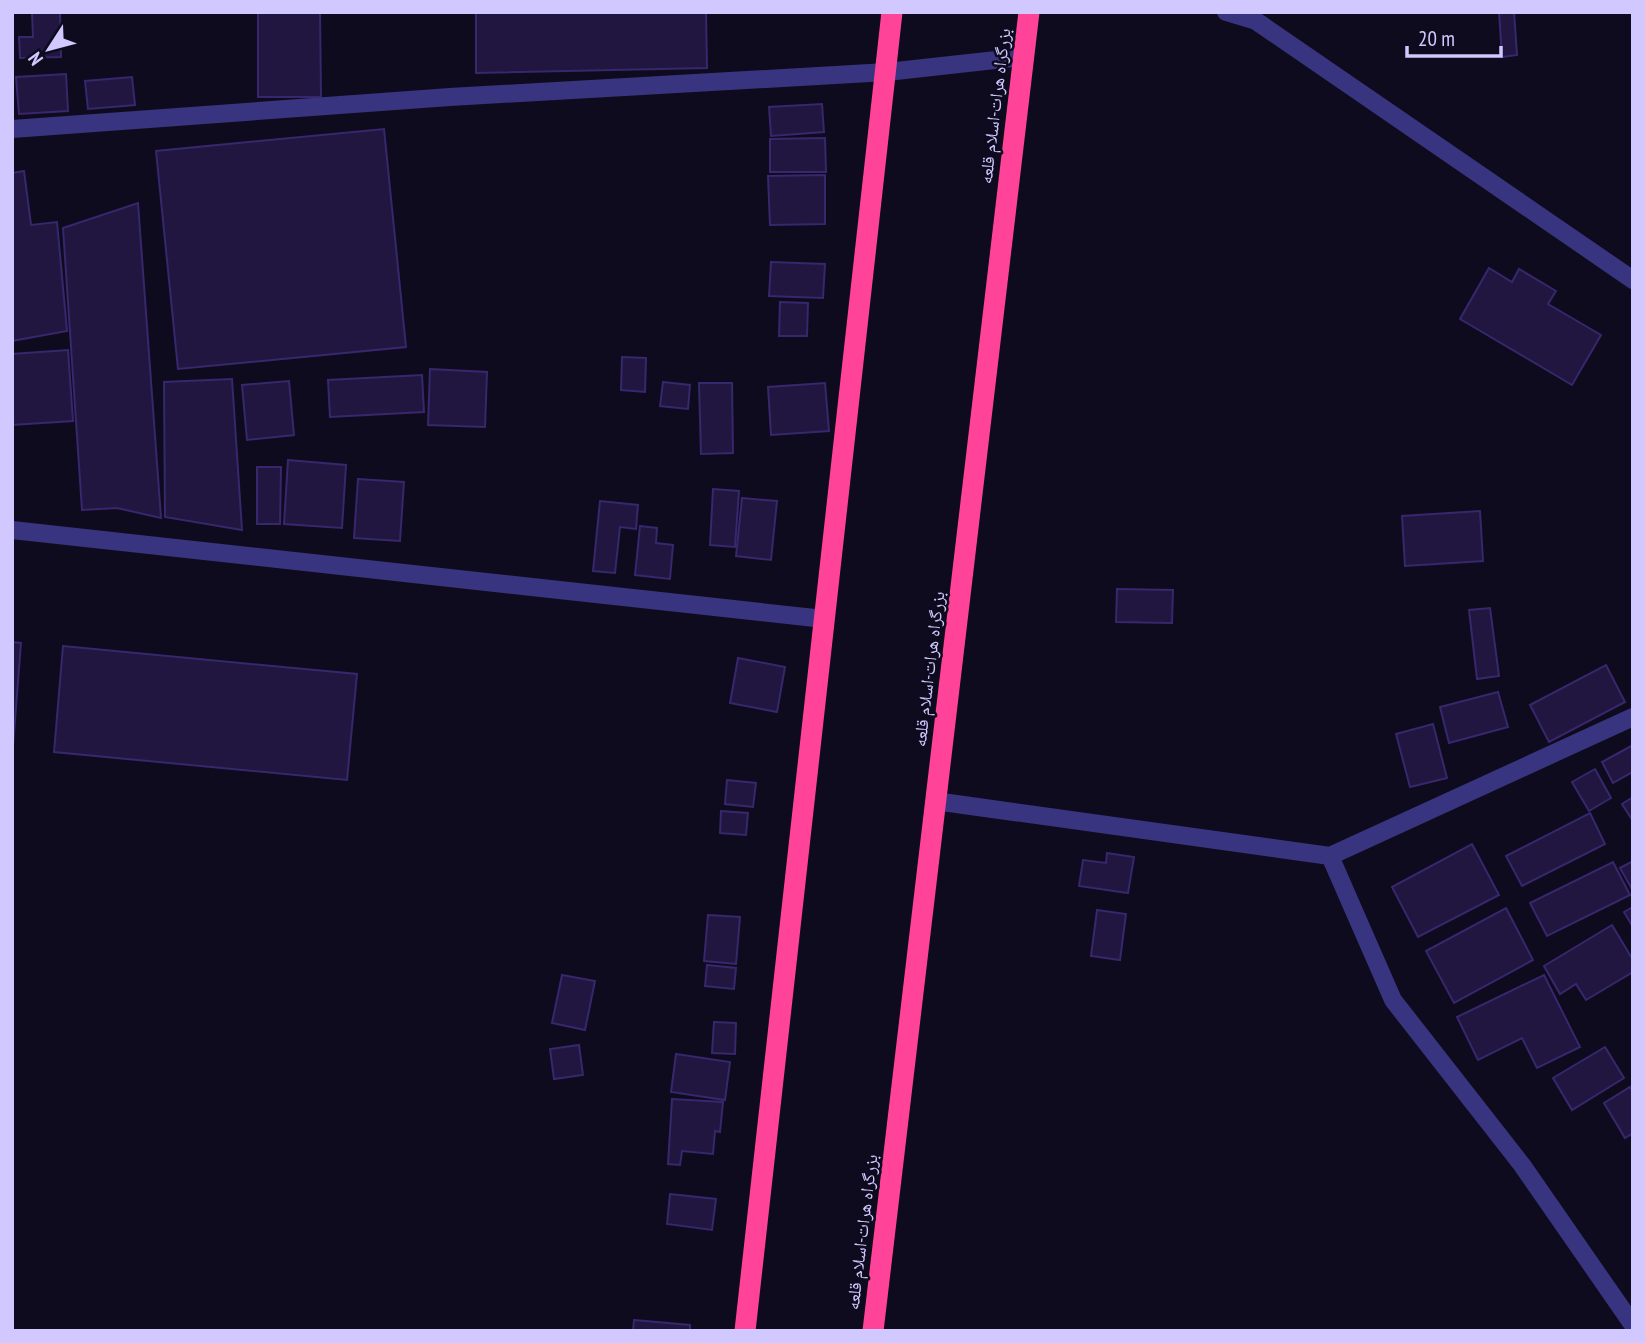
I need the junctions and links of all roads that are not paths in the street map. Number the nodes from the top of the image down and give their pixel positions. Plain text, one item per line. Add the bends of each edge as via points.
1 (892, 12) edge
2 (1029, 12) edge
3 (1226, 12) edge
4 (1023, 57) junction
5 (887, 72) junction
6 (12, 129) edge
7 (1633, 280) edge
8 (12, 530) edge
9 (824, 619) junction
10 (1633, 717) edge
11 (935, 801) junction
12 (1330, 856) junction
13 (1633, 1325) edge
14 (745, 1331) edge
15 (873, 1331) edge

1 - 5 highway
2 - 4 highway, بزرگراه هرات-اسلام قلعه
3 - 7 street via 1256,21
4 - 5 street
4 - 11 highway, بزرگراه هرات-اسلام قلعه
5 - 6 street
5 - 9 highway
8 - 9 street
9 - 14 highway
10 - 12 street
11 - 12 street
11 - 15 highway, بزرگراه هرات-اسلام قلعه
12 - 13 street via 1393,1000 1522,1165

